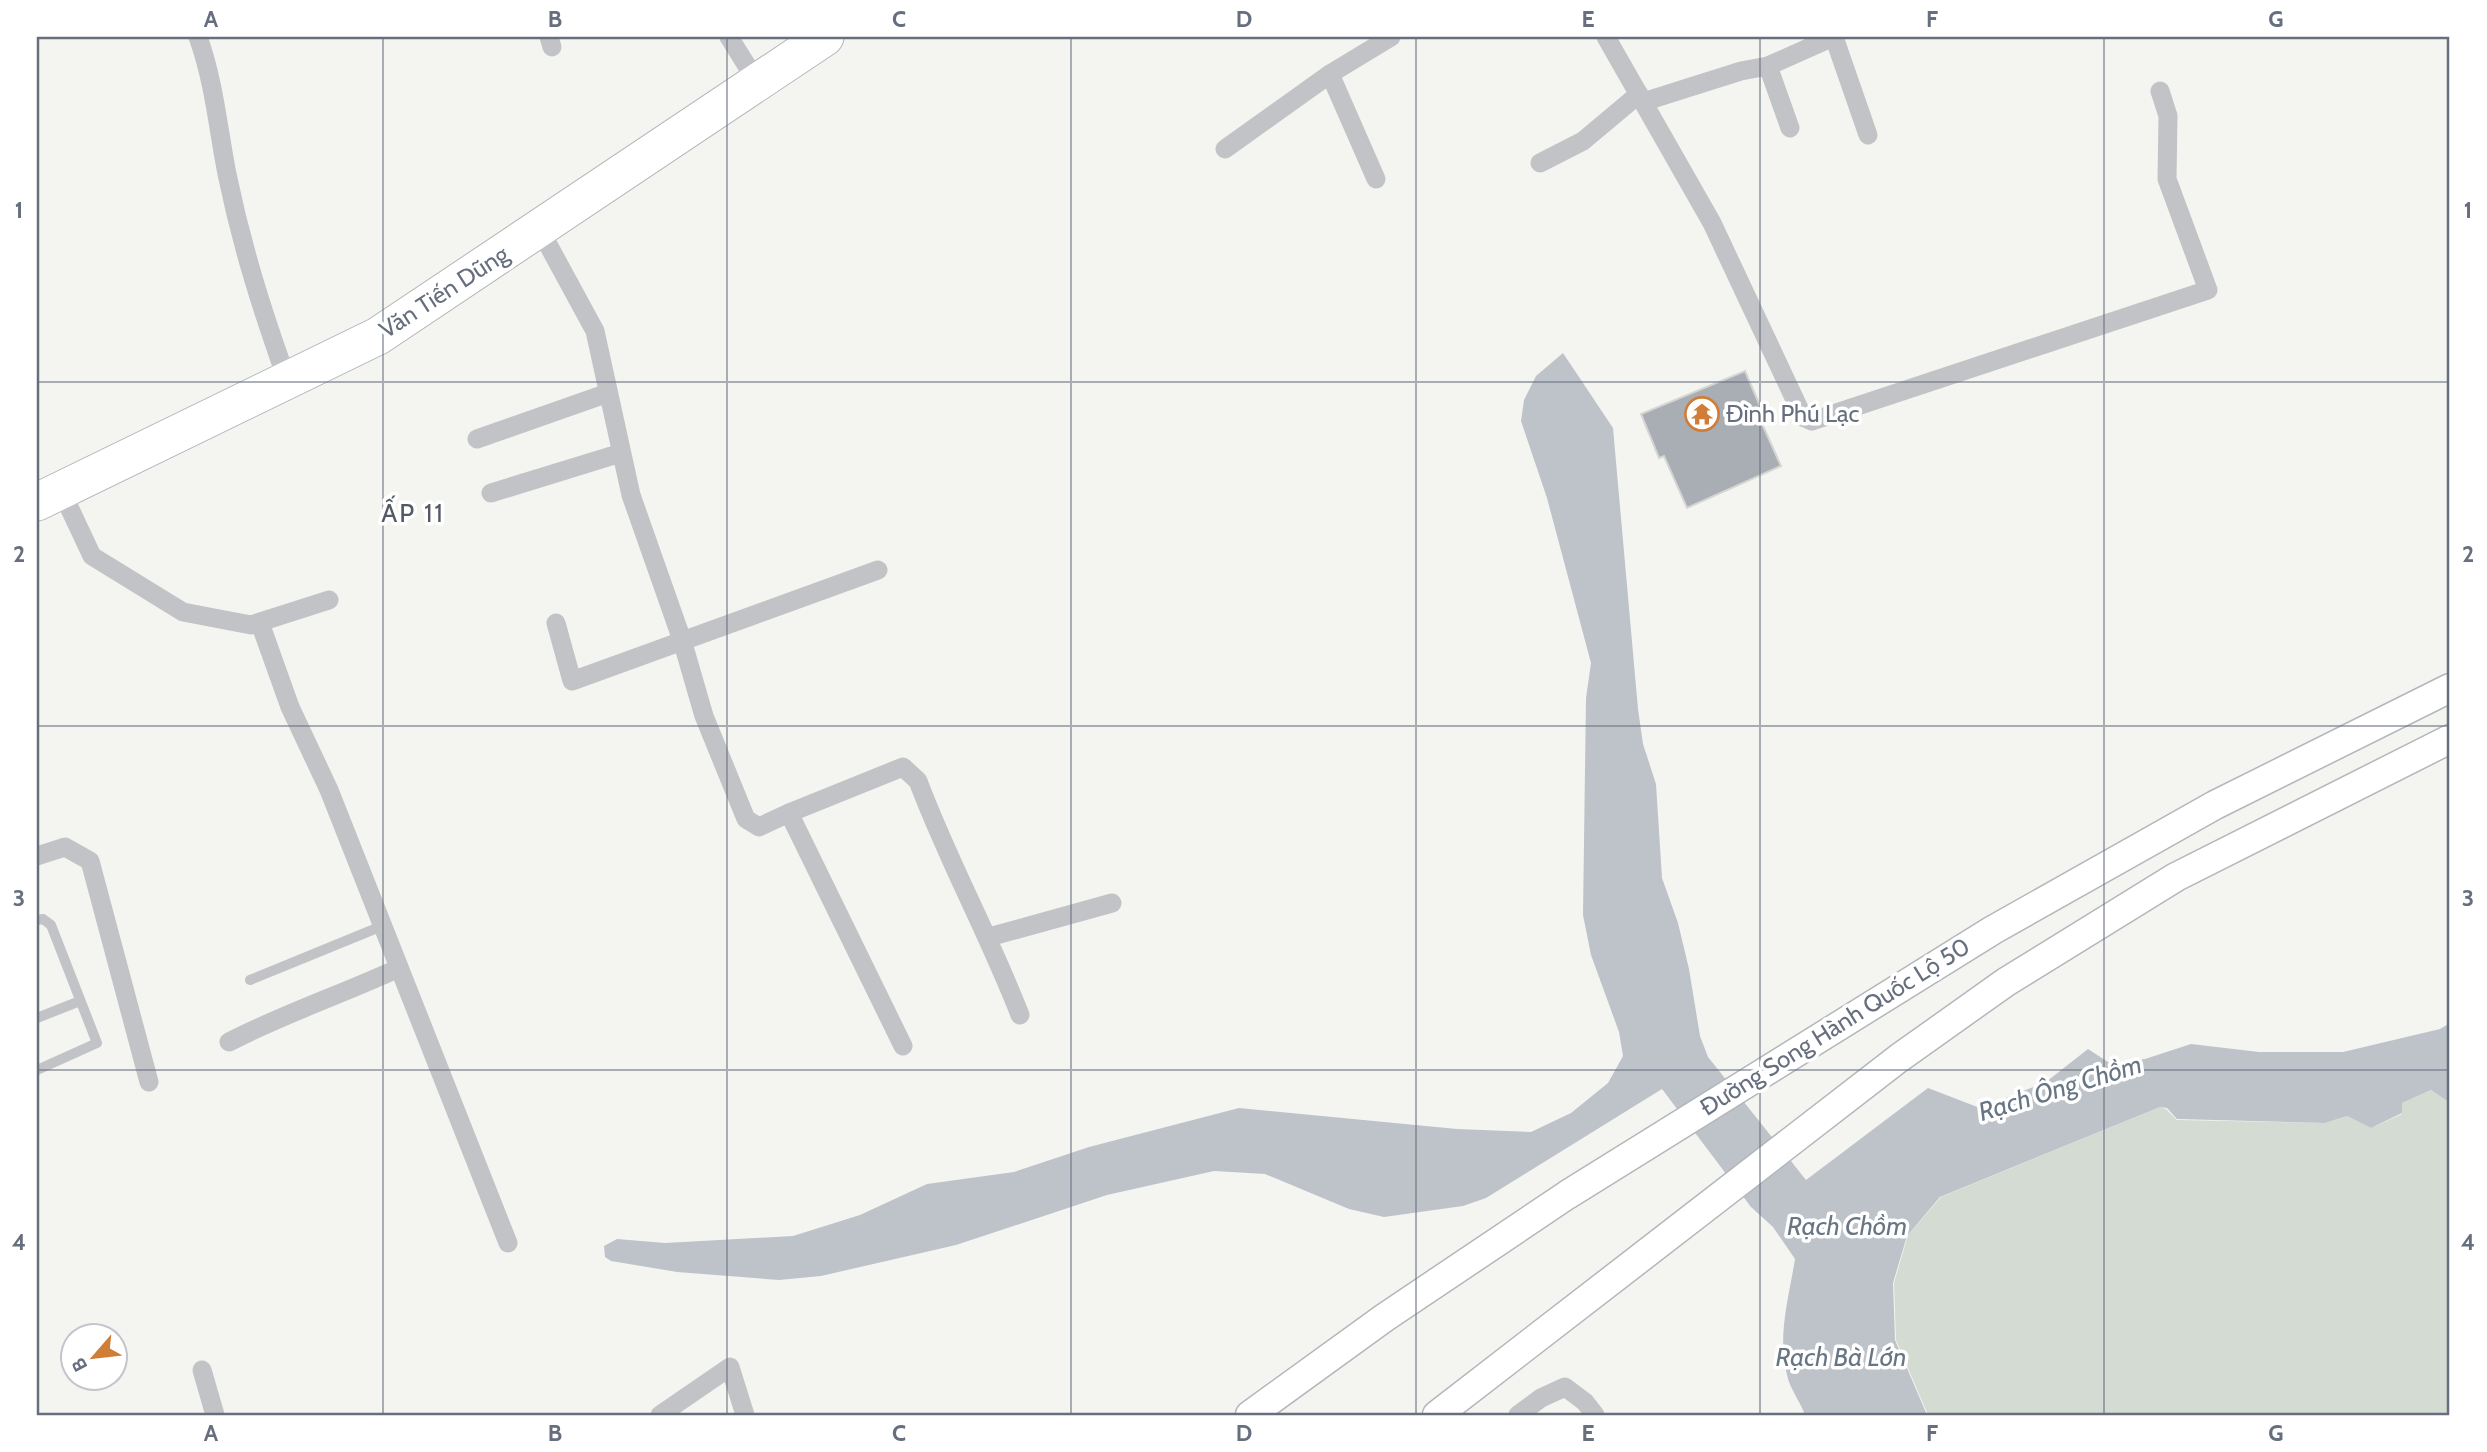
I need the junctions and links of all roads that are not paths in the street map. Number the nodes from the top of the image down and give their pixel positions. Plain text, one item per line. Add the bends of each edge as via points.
1 (198, 37) edge
2 (729, 37) edge
3 (825, 37) edge
4 (1391, 37) edge
5 (1606, 37) edge
6 (1834, 37) edge
7 (1768, 66) junction
8 (1330, 74) junction
9 (757, 82) junction
10 (2160, 91) dead end
11 (1641, 98) junction
12 (1790, 128) dead end
13 (1868, 135) dead end
14 (1224, 149) dead end
15 (1540, 163) dead end
16 (1376, 179) dead end
17 (539, 228) junction
18 (287, 380) junction
19 (608, 393) junction
20 (477, 439) dead end
21 (621, 453) junction
22 (491, 493) dead end
23 (49, 496) edge
24 (878, 570) dead end
25 (329, 600) dead end
26 (260, 623) junction
27 (556, 623) dead end
28 (682, 640) junction
29 (2450, 688) edge
30 (2450, 739) edge
31 (789, 813) junction
32 (37, 856) edge
33 (1112, 903) dead end
34 (37, 920) edge
35 (382, 926) junction
36 (989, 937) junction
37 (399, 968) junction
38 (250, 980) dead end
39 (80, 1001) junction
40 (1020, 1015) dead end
41 (37, 1018) edge
42 (229, 1042) dead end
43 (903, 1046) dead end
44 (37, 1070) edge
45 (149, 1082) dead end
46 (508, 1243) dead end
47 (202, 1370) dead end
48 (215, 1415) edge
49 (660, 1415) edge
50 (745, 1415) edge
51 (1250, 1415) edge
52 (1437, 1415) edge
53 (1518, 1415) edge
54 (1595, 1415) edge

1 - 18 street via 208,65 252,284
2 - 9 street
3 - 9 highway, Văn Tiến Dũng
4 - 8 street
5 - 11 street
6 - 7 street
6 - 13 street
7 - 11 street
7 - 12 street
8 - 14 street
8 - 16 street
9 - 17 highway, Văn Tiến Dũng
10 - 11 street via 2168,116 2167,179 2208,290 1812,421 1803,417 1712,223
11 - 15 street via 1583,141
17 - 18 highway, Văn Tiến Dũng via 378,336
17 - 19 street via 595,331
18 - 23 highway, Văn Tiến Dũng
19 - 20 street
19 - 21 street
21 - 22 street
21 - 28 street via 631,495
23 - 26 street via 92,556 183,612
24 - 28 street
25 - 26 street
26 - 35 street via 290,707 329,790
27 - 28 street via 572,681
28 - 31 street via 704,716 746,819 759,827
29 - 51 main road, Đường Song Hành Quốc Lộ 50 via 2215,805 1993,930 1473,1257
30 - 52 main road via 2235,845 2084,932 1952,1020
31 - 36 street via 903,767 911,771 948,858
31 - 43 street
32 - 45 street via 65,848 90,861
33 - 36 street
34 - 39 lane via 51,925
35 - 37 street
35 - 38 lane
36 - 40 street
37 - 42 street via 284,1014
37 - 46 street
39 - 41 lane
39 - 44 lane via 97,1042
47 - 48 street
49 - 50 street via 730,1367
53 - 54 street via 1565,1387

